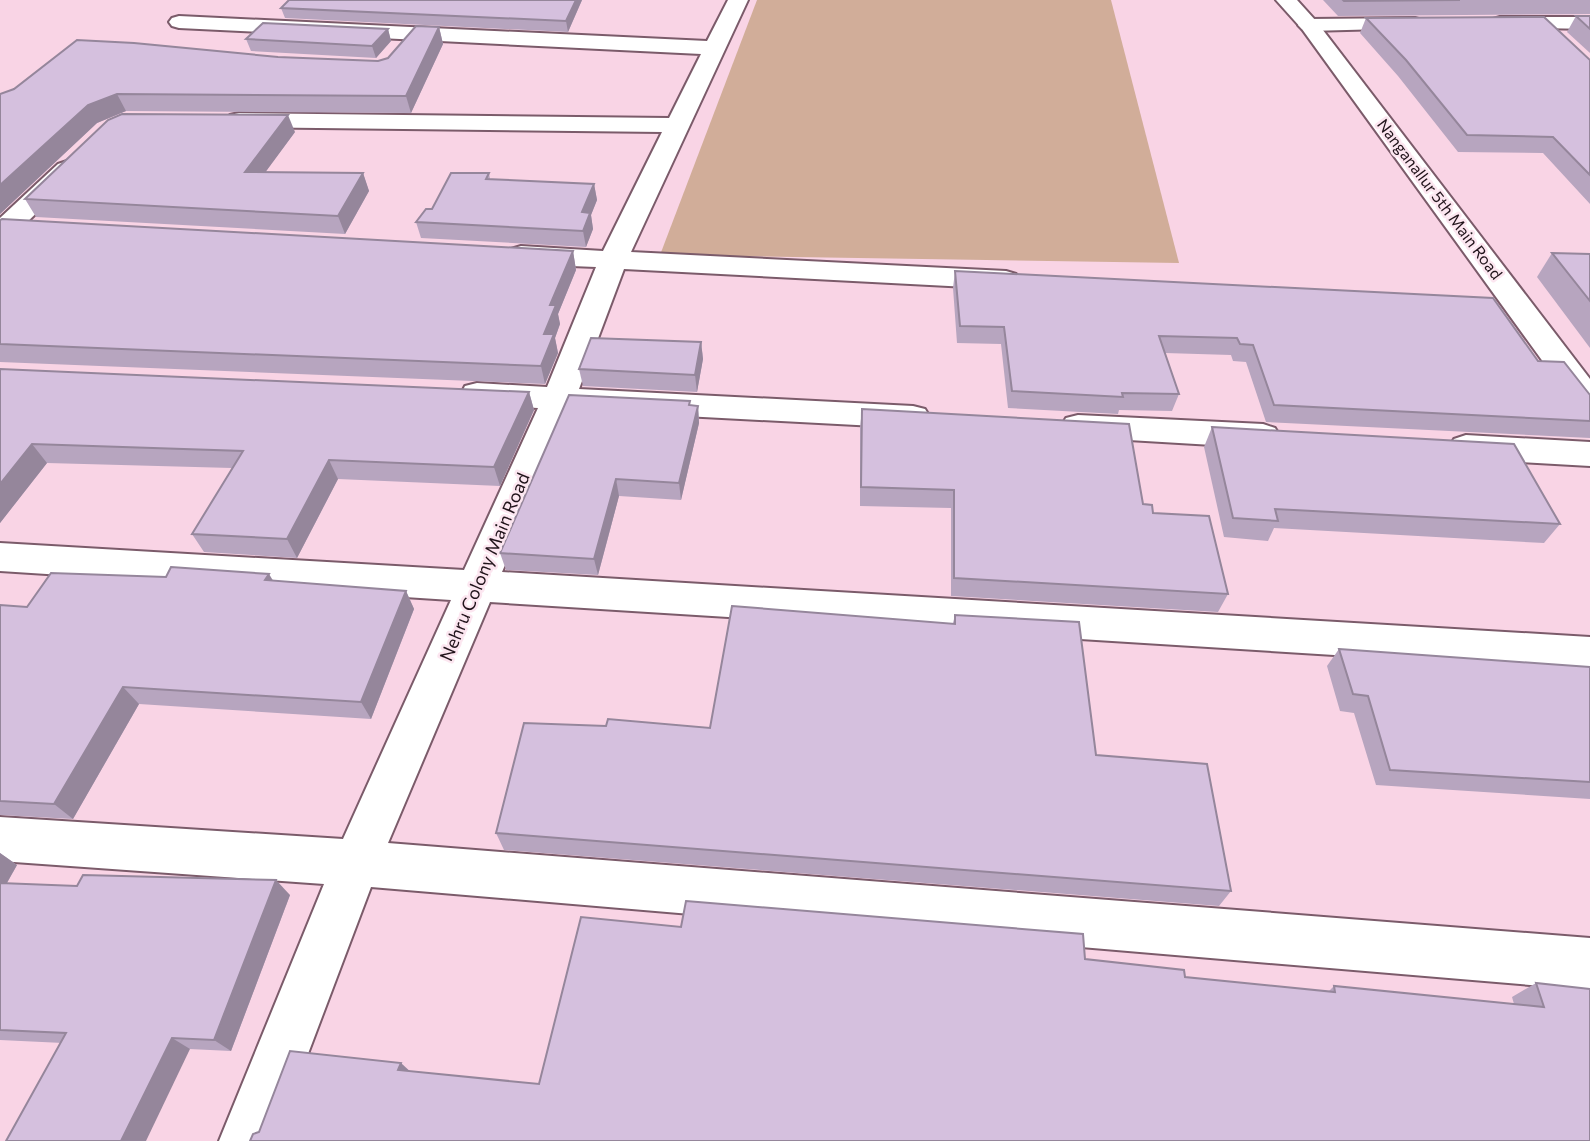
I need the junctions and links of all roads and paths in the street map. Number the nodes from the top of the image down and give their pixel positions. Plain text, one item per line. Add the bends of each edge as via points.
1 (738, 0) edge
2 (1286, 0) edge
3 (178, 22) dead end
4 (1474, 23) edge
5 (1542, 23) junction
6 (1590, 23) edge
7 (1432, 24) edge
8 (1309, 25) junction
9 (1561, 41) edge
10 (715, 48) junction
11 (215, 120) edge
12 (678, 125) junction
13 (85, 152) edge
14 (2, 228) edge
15 (48, 229) edge
16 (489, 253) edge
17 (613, 260) junction
18 (1031, 281) edge
19 (1477, 303) edge
20 (1519, 305) junction
21 (1579, 370) edge
22 (447, 393) edge
23 (559, 398) junction
24 (1590, 402) edge
25 (949, 419) edge
26 (1047, 425) edge
27 (1297, 438) edge
28 (1437, 446) edge
29 (1590, 454) edge
30 (0, 557) edge
31 (478, 584) junction
32 (1590, 654) edge
33 (0, 839) edge
34 (356, 863) junction
35 (1590, 964) edge
36 (247, 1141) edge

1 - 10 street, Nehru Colony Main Road
2 - 8 street, Nanganallur 5th Main Road
3 - 10 street via 405,43
4 - 5 street
5 - 6 street
5 - 9 street
7 - 8 street
8 - 20 street, Nanganallur 5th Main Road
10 - 12 street, Nehru Colony Main Road
11 - 12 street
12 - 17 street, Nehru Colony Main Road
13 - 14 street
14 - 15 street
16 - 17 street
17 - 18 street
17 - 23 street, Nehru Colony Main Road
19 - 20 street
20 - 21 street, Nanganallur 5th Main Road
21 - 24 street, Nanganallur 5th Main Road
22 - 23 street
23 - 25 street
23 - 31 street, Nehru Colony Main Road
26 - 27 street
28 - 29 street
30 - 31 street
31 - 32 street
31 - 34 street, Nehru Colony Main Road
33 - 34 street
34 - 35 street
34 - 36 street, Nehru Colony Main Road

